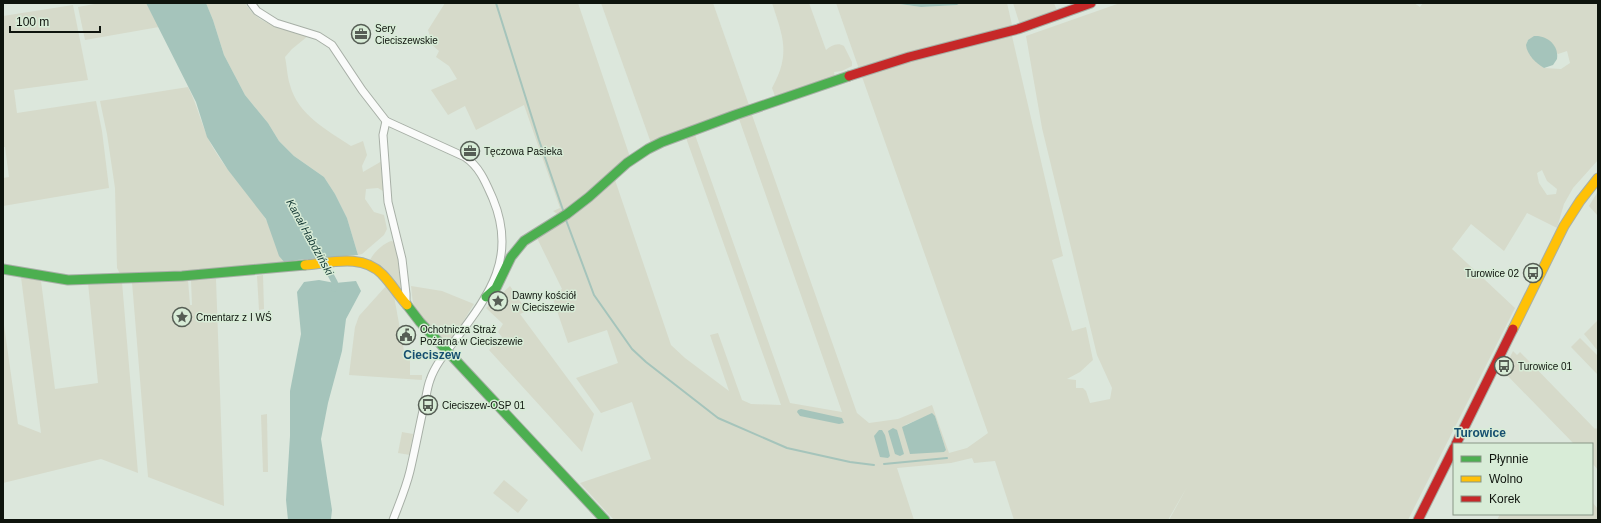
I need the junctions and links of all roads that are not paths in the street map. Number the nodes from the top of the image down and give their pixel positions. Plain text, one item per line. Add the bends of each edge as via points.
1 (251, 3) edge
2 (1091, 3) edge
3 (386, 121) junction
4 (1598, 178) edge
5 (3, 269) edge
6 (486, 297) junction
7 (406, 304) junction
8 (448, 350) junction
9 (1456, 443) edge
10 (1453, 450) edge
11 (393, 520) edge
12 (605, 520) edge
13 (1418, 520) edge

1 - 3 street via 257,11 276,23 318,36 332,45
2 - 6 street via 1018,29 869,69 662,142 627,163 568,214 524,241 511,257 496,288
3 - 6 street via 466,157 477,166 483,176 499,216 502,236 499,264
3 - 7 street via 383,135 388,202 402,259
4 - 9 street via 1564,226
5 - 7 street via 68,280 182,276 346,261 363,262 386,278
6 - 8 street
7 - 8 street
8 - 11 street via 430,380 410,473
8 - 12 street
10 - 13 street

